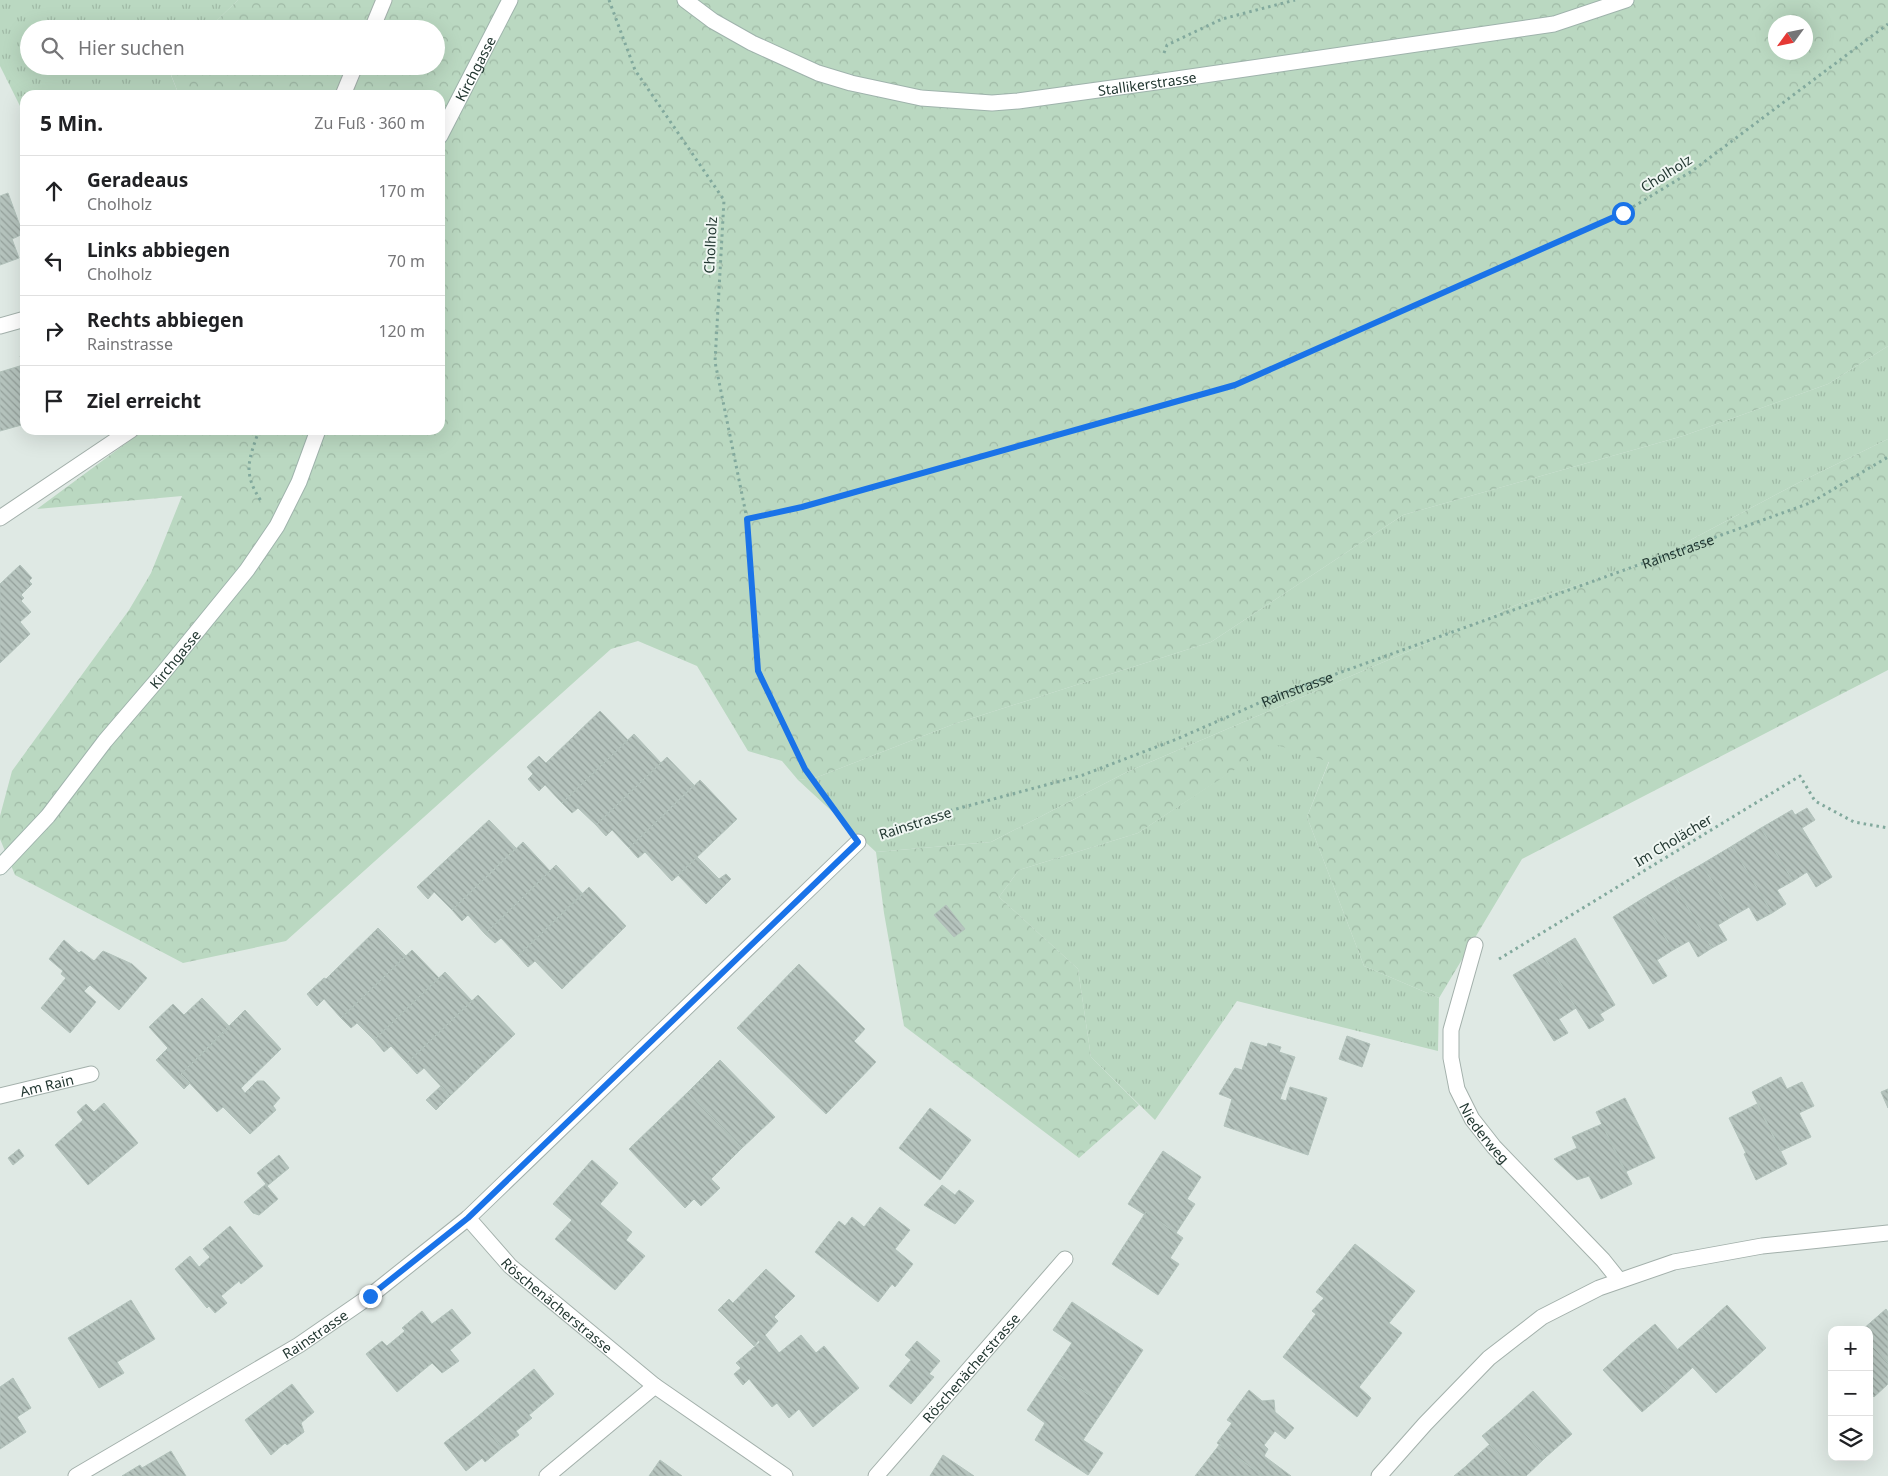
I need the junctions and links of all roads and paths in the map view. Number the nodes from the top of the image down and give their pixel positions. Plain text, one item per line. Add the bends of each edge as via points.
1 (384, 0) edge
2 (510, 0) edge
3 (609, 0) edge
4 (685, 0) edge
5 (1294, 0) edge
6 (1626, 0) edge
7 (376, 20) edge
8 (1888, 24) edge
9 (351, 75) edge
10 (1156, 82) junction
11 (345, 90) edge
12 (445, 126) edge
13 (20, 320) edge
14 (0, 326) edge
15 (124, 435) edge
16 (257, 435) edge
17 (316, 435) edge
18 (1888, 457) edge
19 (264, 506) dead end
20 (0, 518) edge
21 (747, 519) junction
22 (1888, 828) edge
23 (858, 842) junction
24 (0, 867) edge
25 (1475, 945) dead end
26 (1465, 979) junction
27 (91, 1074) dead end
28 (0, 1096) edge
29 (468, 1218) junction
30 (1888, 1234) edge
31 (1065, 1258) dead end
32 (1619, 1280) junction
33 (655, 1386) junction
34 (76, 1476) edge
35 (547, 1476) edge
36 (785, 1476) edge
37 (876, 1476) edge
38 (1379, 1476) edge

1 - 7 street
2 - 12 street, Kirchgasse
3 - 21 path, Cholholz via 635,70 724,200 715,362
4 - 10 street, Stallikerstrasse via 713,21 752,43 818,73 921,98 992,103
5 - 10 path via 1222,19 1167,45
6 - 10 street, Stallikerstrasse via 1554,24
8 - 21 path, Cholholz via 1692,171 1623,213 1235,385 802,507
9 - 11 street
13 - 14 street
15 - 20 street
16 - 19 path via 248,475
17 - 24 street, Kirchgasse via 299,482 276,526 247,570 105,741 48,816
18 - 23 path, Rainstrasse via 1810,503 1275,696 1083,775 945,812
21 - 23 path, Cholholz via 758,671 805,769
22 - 26 path, Im Cholächer via 1854,822 1815,801 1800,776
23 - 29 street, Rainstrasse
25 - 26 street, Niederweg
26 - 32 street, Niederweg via 1451,1030 1451,1058 1457,1089 1472,1119 1494,1147
27 - 28 street, Am Rain
29 - 33 street, Röschenächerstrasse via 510,1266
29 - 34 street, Rainstrasse via 370,1296 299,1345
30 - 32 street via 1762,1246 1674,1262
31 - 37 street, Röschenächerstrasse
32 - 38 street via 1542,1318 1489,1358
33 - 35 street
33 - 36 street, Röschenächerstrasse

